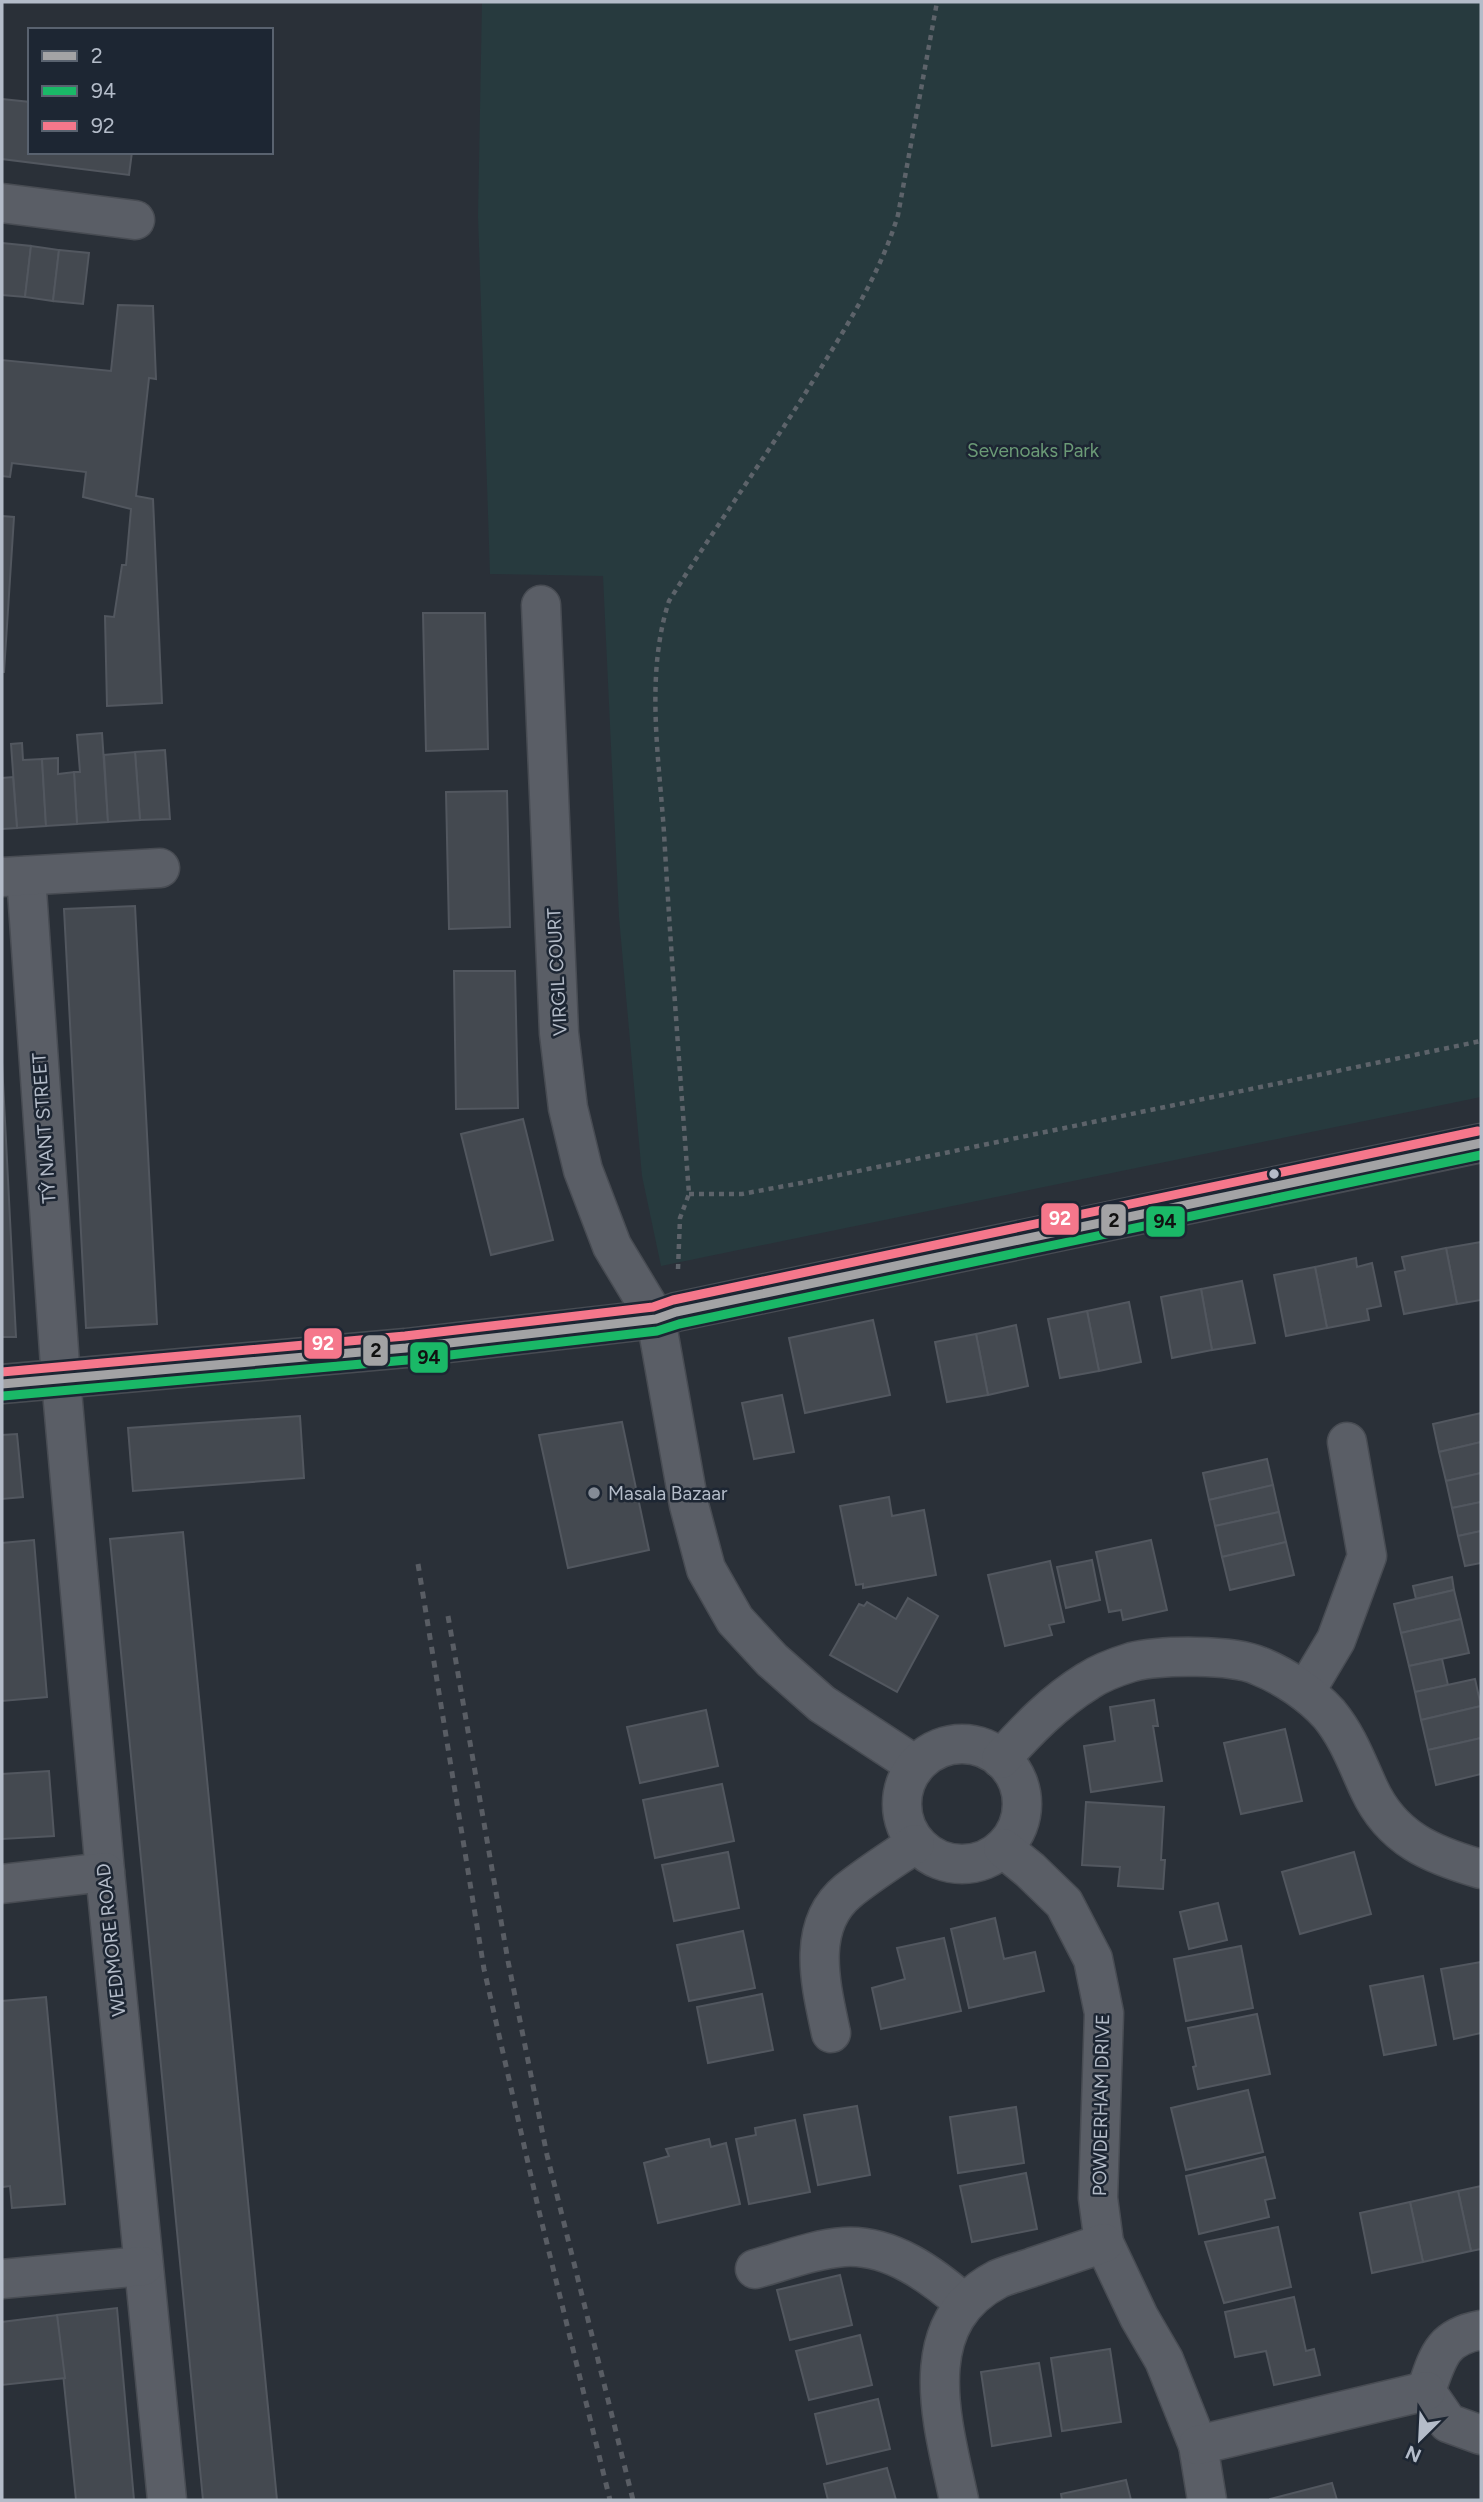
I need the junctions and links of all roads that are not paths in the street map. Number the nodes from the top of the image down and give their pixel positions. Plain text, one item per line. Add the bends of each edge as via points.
1 (2, 203) edge
2 (135, 220) dead end
3 (541, 606) dead end
4 (160, 868) dead end
5 (14, 876) edge
6 (1481, 1143) edge
7 (666, 1315) junction
8 (61, 1380) junction
9 (2, 1384) edge
10 (1347, 1442) dead end
11 (1305, 1692) junction
12 (1001, 1759) junction
13 (915, 1765) junction
14 (915, 1844) junction
15 (1003, 1848) junction
16 (1481, 1869) edge
17 (105, 1872) junction
18 (2, 1884) edge
19 (831, 2033) dead end
20 (1104, 2243) junction
21 (144, 2266) junction
22 (755, 2269) dead end
23 (2, 2279) edge
24 (964, 2303) junction
25 (1481, 2330) edge
26 (1426, 2390) junction
27 (1481, 2435) edge
28 (1198, 2445) junction
29 (167, 2500) edge
30 (959, 2500) edge
31 (1207, 2500) edge

1 - 2 street
3 - 7 street, VIRGIL COURT via 559,1033 568,1108 583,1170 612,1246
4 - 5 street
5 - 8 street, TŶ NANT STREET
6 - 7 street
7 - 8 street via 406,1348
7 - 13 street via 689,1505 706,1569 735,1620 772,1660 822,1704
8 - 9 street
8 - 17 street, WEDMORE ROAD
10 - 11 street via 1367,1556 1336,1640
11 - 12 street via 1258,1665 1220,1658 1133,1662 1090,1679 1042,1714
11 - 16 street via 1352,1748 1387,1819 1408,1839 1442,1858
12 - 13 street via 971,1744 953,1744 933,1751
12 - 15 street via 1015,1775 1022,1802 1018,1827
13 - 14 street via 905,1783 902,1803
14 - 15 street via 942,1861 957,1864 978,1862
14 - 19 street via 846,1892 828,1916 819,1950 819,1979
15 - 20 street, POWDERHAM DRIVE via 1064,1903 1093,1959 1104,2013 1098,2198
17 - 18 street
17 - 21 street, WEDMORE ROAD
20 - 24 street via 998,2279
20 - 28 street, POWDERHAM DRIVE via 1164,2360
21 - 23 street
21 - 29 street, WEDMORE ROAD
22 - 24 street via 830,2249 863,2247 915,2267
24 - 30 street via 947,2334 939,2379 941,2416
25 - 26 street via 1461,2334 1438,2355
26 - 27 street via 1448,2423
26 - 28 street
28 - 31 street, POWDERHAM DRIVE

